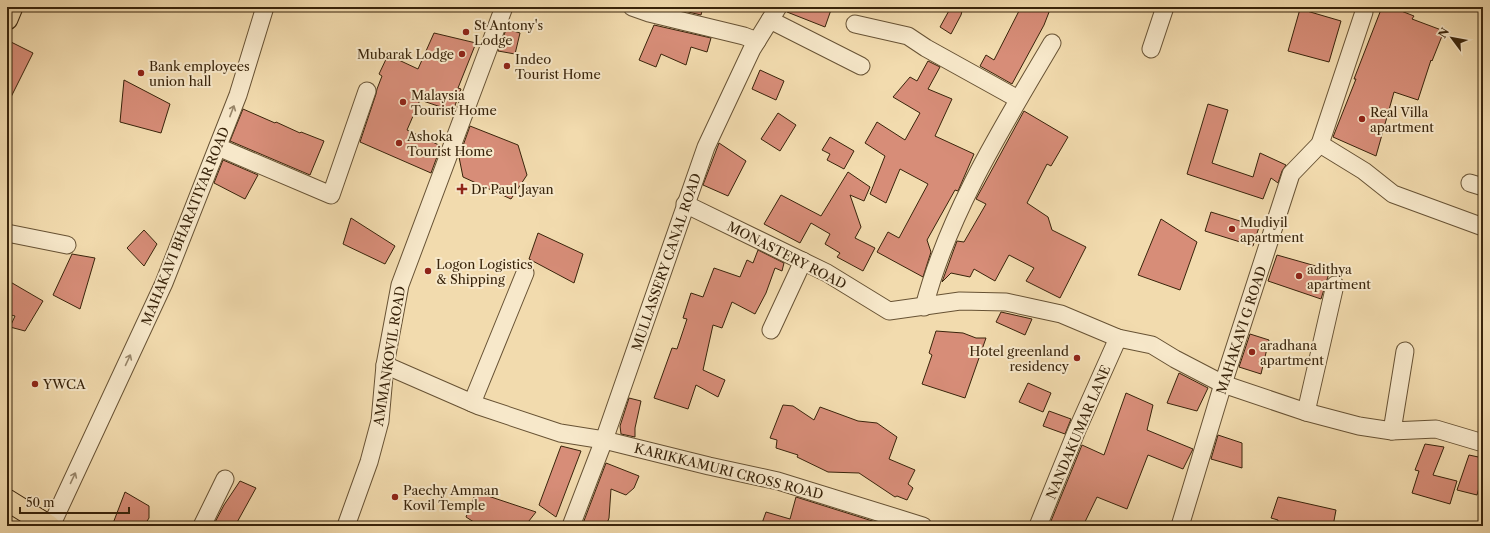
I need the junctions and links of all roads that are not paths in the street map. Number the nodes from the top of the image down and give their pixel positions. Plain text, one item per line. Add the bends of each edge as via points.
1 (12, 7) edge
2 (265, 7) edge
3 (504, 7) edge
4 (632, 7) edge
5 (1165, 7) edge
6 (1363, 7) edge
7 (774, 13) edge
8 (7, 19) edge
9 (855, 24) dead end
10 (757, 41) junction
11 (1052, 43) dead end
12 (1151, 49) dead end
13 (861, 66) dead end
14 (367, 91) dead end
15 (1018, 100) junction
16 (1320, 144) junction
17 (218, 147) junction
18 (685, 204) junction
19 (1483, 227) edge
20 (7, 233) edge
21 (67, 245) dead end
22 (803, 261) junction
23 (524, 273) dead end
24 (1335, 285) dead end
25 (924, 307) junction
26 (771, 330) dead end
27 (1118, 338) junction
28 (1405, 351) dead end
29 (385, 365) junction
30 (1223, 384) junction
31 (472, 403) junction
32 (1306, 412) junction
33 (1392, 430) junction
34 (604, 440) junction
35 (1483, 443) edge
36 (225, 479) dead end
37 (7, 500) edge
38 (50, 526) edge
39 (202, 526) edge
40 (346, 526) edge
41 (571, 526) edge
42 (923, 526) edge
43 (1038, 526) edge
44 (1180, 526) edge

1 - 8 main road
17 -> 2 street, MAHAKAVI BHARATIYAR ROAD via 238,95
3 - 29 street, AMMANKOVIL ROAD via 400,285
4 - 10 street
5 - 12 street
6 - 16 street via 1364,12
7 - 10 street, MULLASSERY CANAL ROAD
7 - 13 street
9 - 15 street via 908,36
10 - 18 street, MULLASSERY CANAL ROAD via 706,147
11 - 15 street
14 - 17 street via 331,195
15 - 25 street via 959,212 930,283
16 - 19 street via 1364,171 1393,194
16 - 30 street, MAHAKAVI G ROAD via 1291,174
38 -> 17 street, MAHAKAVI BHARATIYAR ROAD via 164,283
18 - 22 street, MONASTERY ROAD
18 - 34 street, MULLASSERY CANAL ROAD
20 - 21 street
22 - 25 street, MONASTERY ROAD via 889,311
22 - 26 street
23 - 31 street
24 - 32 street
25 - 27 street, MONASTERY ROAD via 960,300 1006,302 1061,314
27 - 30 street, MONASTERY ROAD via 1152,345
27 - 43 street, NANDAKUMAR LANE
28 - 33 street
29 - 31 street, KARIKKAMURI CROSS ROAD
29 - 40 street, AMMANKOVIL ROAD via 380,421 369,462
30 - 32 street, MONASTERY ROAD
30 - 44 street, MAHAKAVI G ROAD
31 - 34 street, KARIKKAMURI CROSS ROAD via 560,433
32 - 33 street, MONASTERY ROAD via 1360,426
33 - 35 street, MONASTERY ROAD via 1436,429
34 - 41 street, MULLASSERY CANAL ROAD
34 - 42 street, KARIKKAMURI CROSS ROAD via 778,481
36 - 39 street
37 - 38 main road

